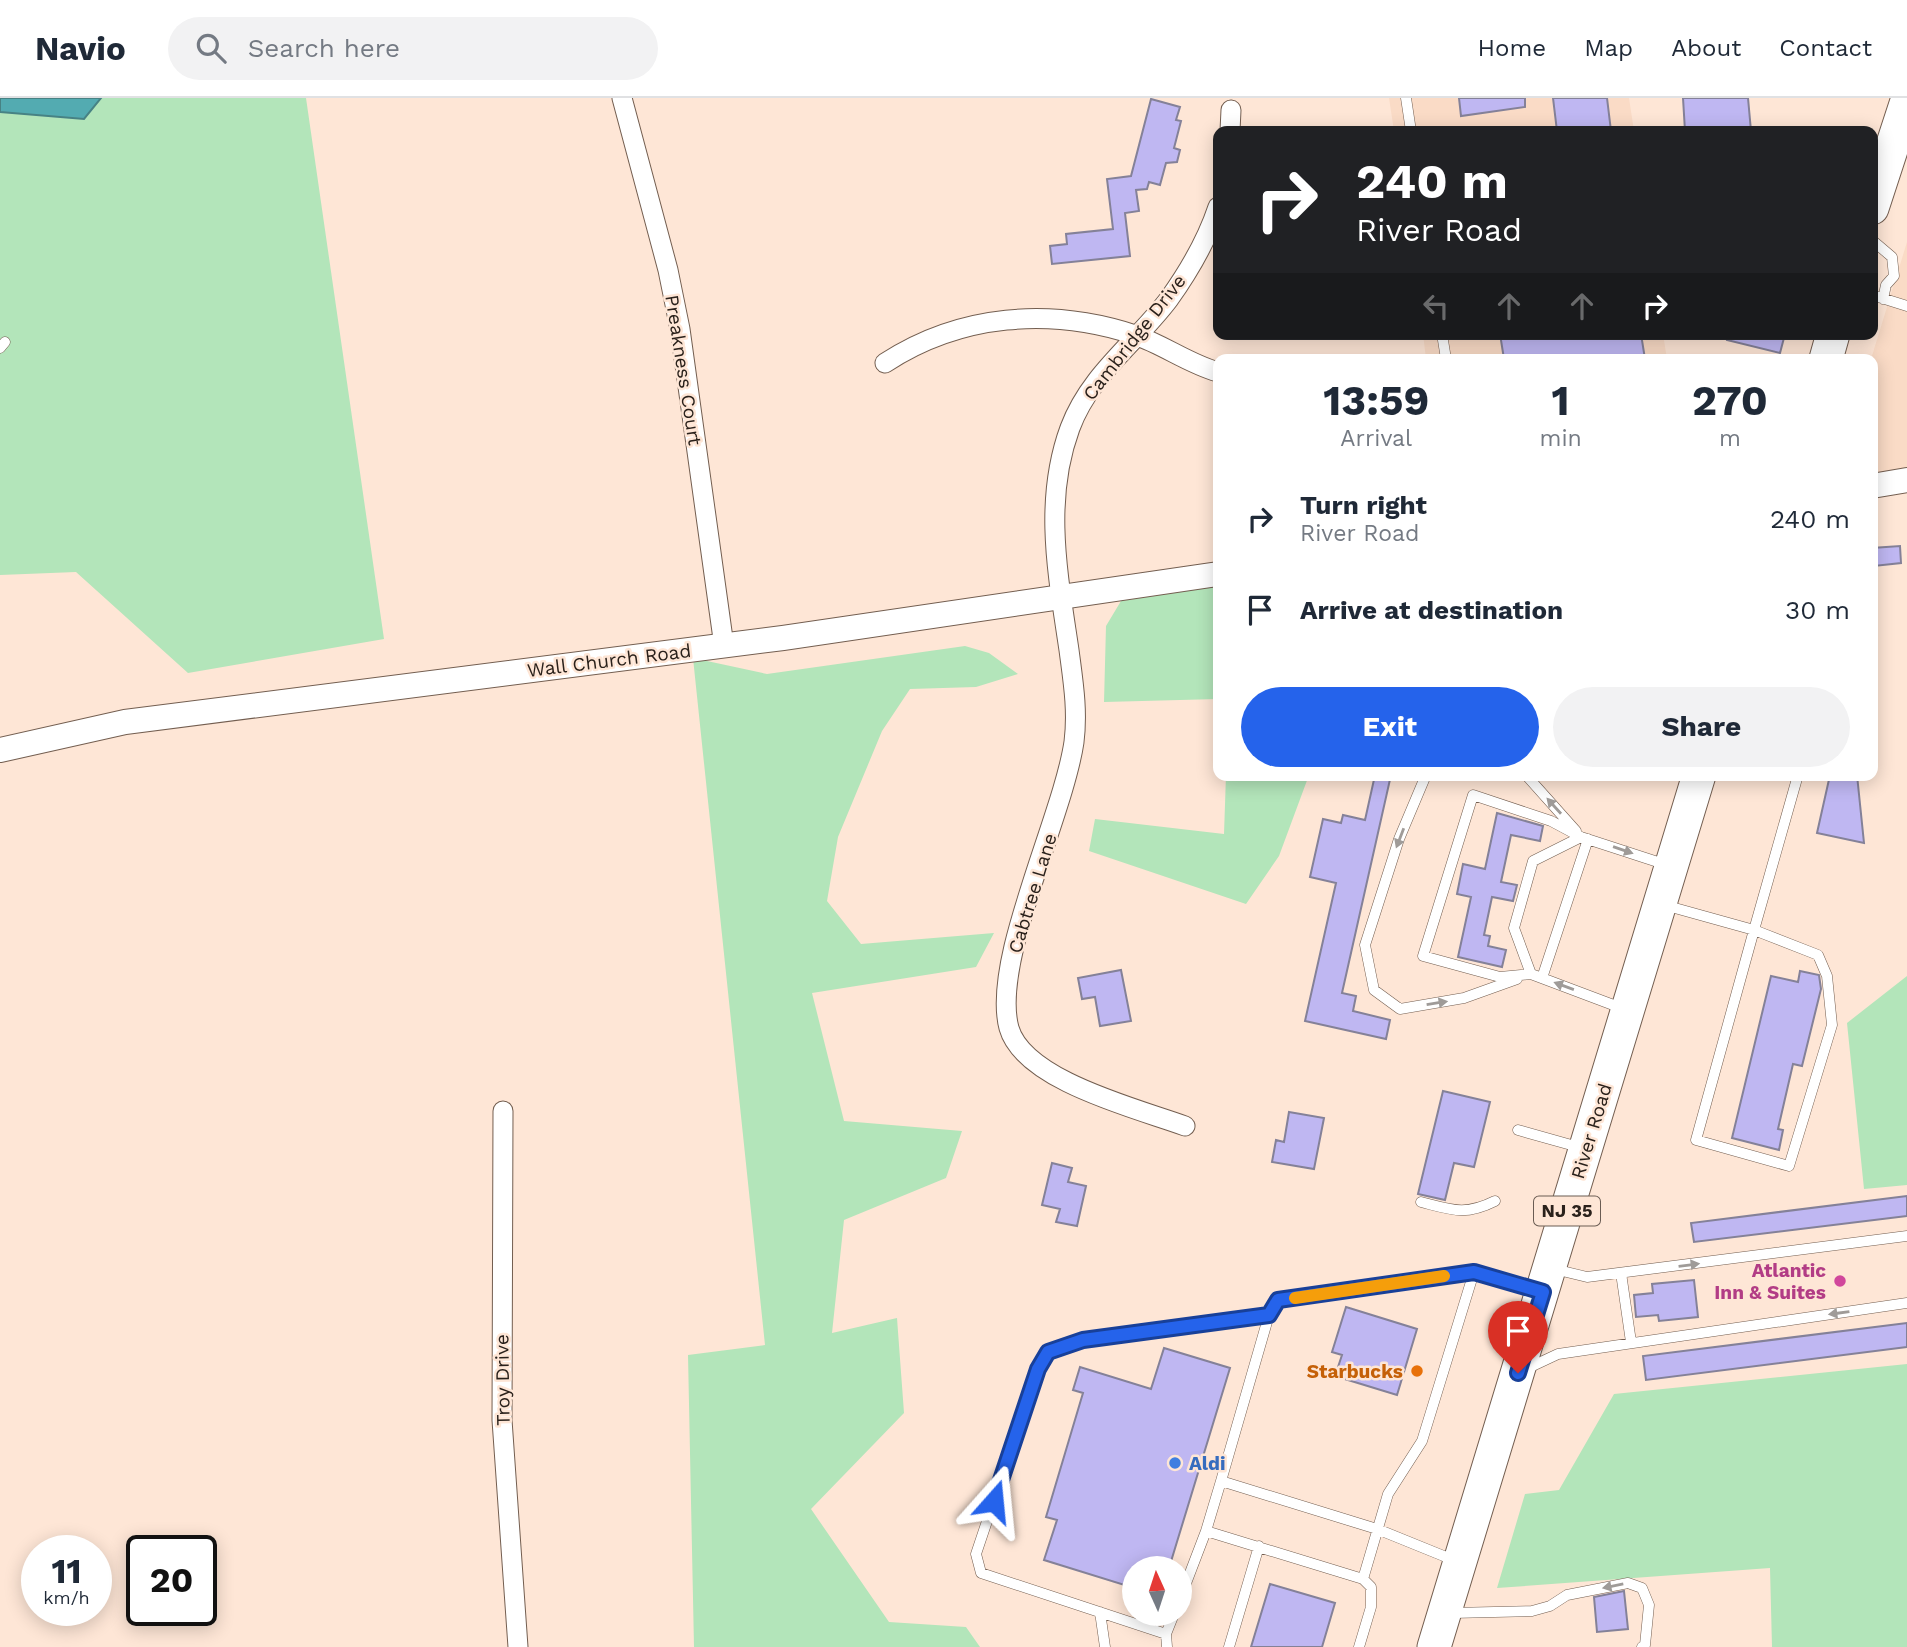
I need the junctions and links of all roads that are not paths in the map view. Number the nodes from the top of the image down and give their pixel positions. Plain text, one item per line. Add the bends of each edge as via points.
1 (622, 98) edge
2 (1406, 98) edge
3 (1907, 102) edge
4 (1230, 110) dead end
5 (1230, 126) edge
6 (1410, 126) edge
7 (1878, 190) edge
8 (1213, 221) edge
9 (1878, 245) edge
10 (1878, 297) edge
11 (1907, 306) edge
12 (1136, 336) junction
13 (885, 363) dead end
14 (1213, 370) edge
15 (1907, 480) edge
16 (1878, 485) edge
17 (1213, 575) edge
18 (1061, 596) junction
19 (724, 646) junction
20 (1, 746) edge
21 (1423, 781) edge
22 (1532, 781) edge
23 (1697, 781) edge
24 (1796, 781) edge
25 (1585, 838) junction
26 (1671, 867) junction
27 (1660, 904) junction
28 (1754, 930) junction
29 (1531, 974) junction
30 (1542, 978) junction
31 (1628, 1010) junction
32 (503, 1111) dead end
33 (1185, 1126) dead end
34 (1518, 1130) dead end
35 (1586, 1149) junction
36 (1495, 1201) dead end
37 (1421, 1202) dead end
38 (1907, 1236) edge
39 (1474, 1272) junction
40 (1621, 1273) junction
41 (1546, 1280) junction
42 (1907, 1303) edge
43 (1269, 1315) junction
44 (1631, 1342) junction
45 (1518, 1373) junction
46 (1221, 1481) junction
47 (1377, 1529) junction
48 (1206, 1531) junction
49 (1259, 1546) junction
50 (1460, 1562) junction
51 (1192, 1568) edge
52 (1363, 1578) junction
53 (1100, 1612) junction
54 (1444, 1614) junction
55 (1169, 1626) edge
56 (1166, 1634) junction
57 (518, 1647) edge
58 (1105, 1647) edge
59 (1167, 1647) edge
60 (1229, 1647) edge
61 (1359, 1647) edge
62 (1434, 1647) edge
63 (1642, 1647) edge

1 - 19 street, Preakness Court via 680,329
2 - 6 lane
3 - 7 highway
4 - 5 street
8 - 12 street, Cambridge Drive via 1175,289
9 - 10 lane via 1892,257 1894,276
10 - 11 lane
12 - 13 street via 1075,321 1026,316 936,336
12 - 14 street
12 - 18 street, Cambridge Drive via 1087,394 1061,457 1054,515
15 - 16 street
17 - 18 street, Wall Church Road
18 - 19 street, Wall Church Road
18 - 33 street, Cabtree Lane via 1077,710 1074,740 1068,778 1012,954 1009,1029 1033,1062 1069,1084
19 - 20 street, Wall Church Road via 125,723
21 -> 29 lane via 1399,839 1365,945 1374,990 1400,1009 1464,998
25 -> 22 lane
23 - 26 highway, River Road / NJ 35
24 - 28 lane
25 -> 26 lane
25 - 29 lane via 1533,861 1514,928
25 - 29 lane via 1551,821 1473,795 1423,956 1500,977
25 - 30 lane
26 - 27 highway, River Road / NJ 35
27 - 28 lane
27 - 31 highway, River Road / NJ 35
28 - 28 lane via 1696,1140 1788,1166 1832,1026 1831,997 1818,955
29 - 30 lane
31 -> 30 lane
31 - 35 highway, River Road / NJ 35
32 - 57 street, Troy Drive via 502,1420
34 - 35 lane
35 - 41 highway, River Road / NJ 35
36 - 37 lane via 1459,1212
40 -> 38 lane
39 - 41 lane
39 - 43 lane via 1278,1300
39 - 47 lane via 1422,1441 1388,1494
40 - 41 lane
40 - 44 lane
41 - 45 highway, River Road / NJ 35
42 -> 44 lane
43 - 46 lane
43 - 53 lane via 1083,1340 1048,1352 1038,1369 976,1555 981,1573
44 - 45 lane via 1558,1354
45 - 50 highway, River Road / NJ 35
46 - 47 lane
46 - 48 lane
47 - 50 lane
47 - 52 lane
48 - 49 lane
48 - 51 lane
49 - 52 lane
49 - 60 lane
50 - 54 highway, River Road / NJ 35
52 - 61 lane via 1371,1587 1371,1607
53 - 56 lane
53 - 58 lane
54 - 62 highway, River Road / NJ 35
63 -> 54 lane via 1649,1605 1642,1588 1628,1584 1567,1595 1532,1611
55 - 56 lane
56 - 59 lane

